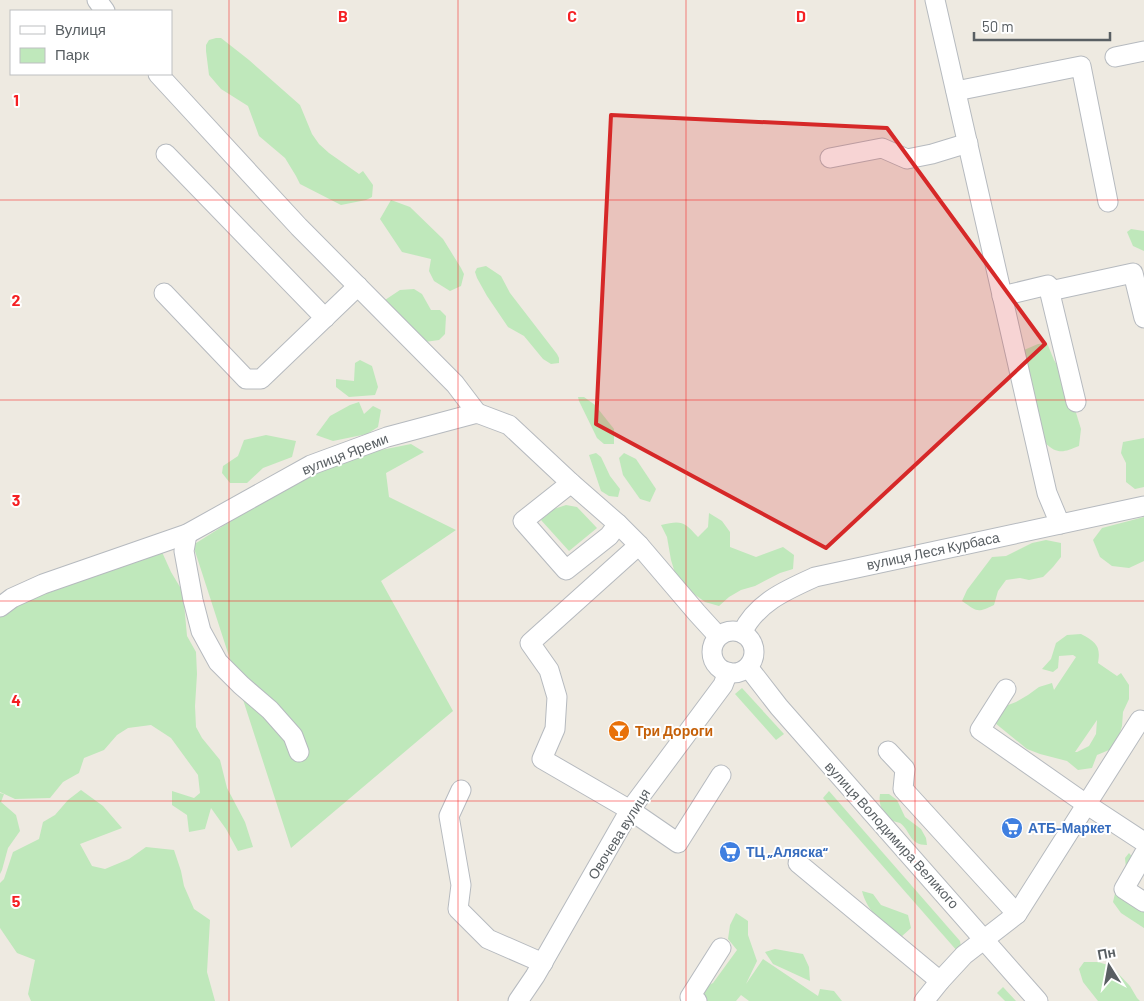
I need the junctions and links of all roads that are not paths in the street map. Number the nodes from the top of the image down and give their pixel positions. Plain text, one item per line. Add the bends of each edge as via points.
1 (935, 0) edge
2 (1144, 51) edge
3 (1115, 57) dead end
4 (159, 75) edge
5 (956, 91) junction
6 (968, 143) junction
7 (166, 154) dead end
8 (830, 158) dead end
9 (1108, 202) dead end
10 (358, 286) junction
11 (1050, 291) junction
12 (164, 293) dead end
13 (1002, 296) junction
14 (1143, 309) edge
15 (325, 318) junction
16 (1076, 402) dead end
17 (477, 413) junction
18 (571, 483) junction
19 (1144, 506) edge
20 (618, 524) junction
21 (1060, 524) junction
22 (187, 534) junction
23 (639, 545) junction
24 (0, 607) edge
25 (742, 633) junction
26 (718, 636) junction
27 (748, 668) junction
28 (728, 672) junction
29 (1006, 689) dead end
30 (1140, 720) dead end
31 (888, 751) dead end
32 (299, 752) dead end
33 (721, 775) dead end
34 (461, 790) dead end
35 (1086, 804) junction
36 (630, 810) junction
37 (1144, 842) edge
38 (1144, 854) edge
39 (798, 863) dead end
40 (1144, 902) edge
41 (1017, 914) junction
42 (984, 939) junction
43 (721, 948) dead end
44 (543, 963) junction
45 (940, 981) junction
46 (518, 1001) edge
47 (697, 1001) edge
48 (924, 1001) edge
49 (1038, 1001) edge

1 - 5 street
2 - 3 street
4 - 10 street
5 - 6 street
5 - 9 street via 1081,66
6 - 8 street via 906,159 882,148
6 - 13 street
7 - 15 street
10 - 15 street
10 - 17 street via 455,384
11 - 13 street via 1048,285
11 - 14 street via 1134,272
11 - 16 street
12 - 15 street via 246,379 261,379
13 - 21 street via 1047,493
17 - 18 street via 508,426
17 - 22 street, вулиця Яреми via 387,437 311,465
18 - 20 street
18 - 20 street via 523,521 566,570 609,536
19 - 21 street, вулиця Леся Курбаса
20 - 23 street
21 - 25 street, вулиця Леся Курбаса via 815,578 772,599 755,612
22 - 24 street, вулиця Яреми via 43,584
22 - 32 street via 184,551 201,631 218,662 270,710 293,736
23 - 26 street
23 - 36 street via 530,642 549,670 557,697 555,729 542,759
25 - 26 street via 734,631
25 - 27 street via 753,644 754,653
26 - 28 street via 713,643 713,660
27 - 28 street via 741,672
27 - 42 street, вулиця Володимира Великого via 778,707
28 - 36 street, Овочева вулиця via 723,686
29 - 35 street via 980,730
30 - 35 street
31 - 41 street via 905,768 903,789
33 - 36 street via 678,843
34 - 44 street via 449,816 461,885 458,909 488,939
35 - 37 street
35 - 41 street
36 - 44 street, Овочева вулиця
38 - 40 street via 1124,889
39 - 45 street
41 - 42 street
42 - 45 street
42 - 49 street, вулиця Володимира Великого
43 - 47 street via 690,997
44 - 46 street, Овочева вулиця
45 - 48 street

